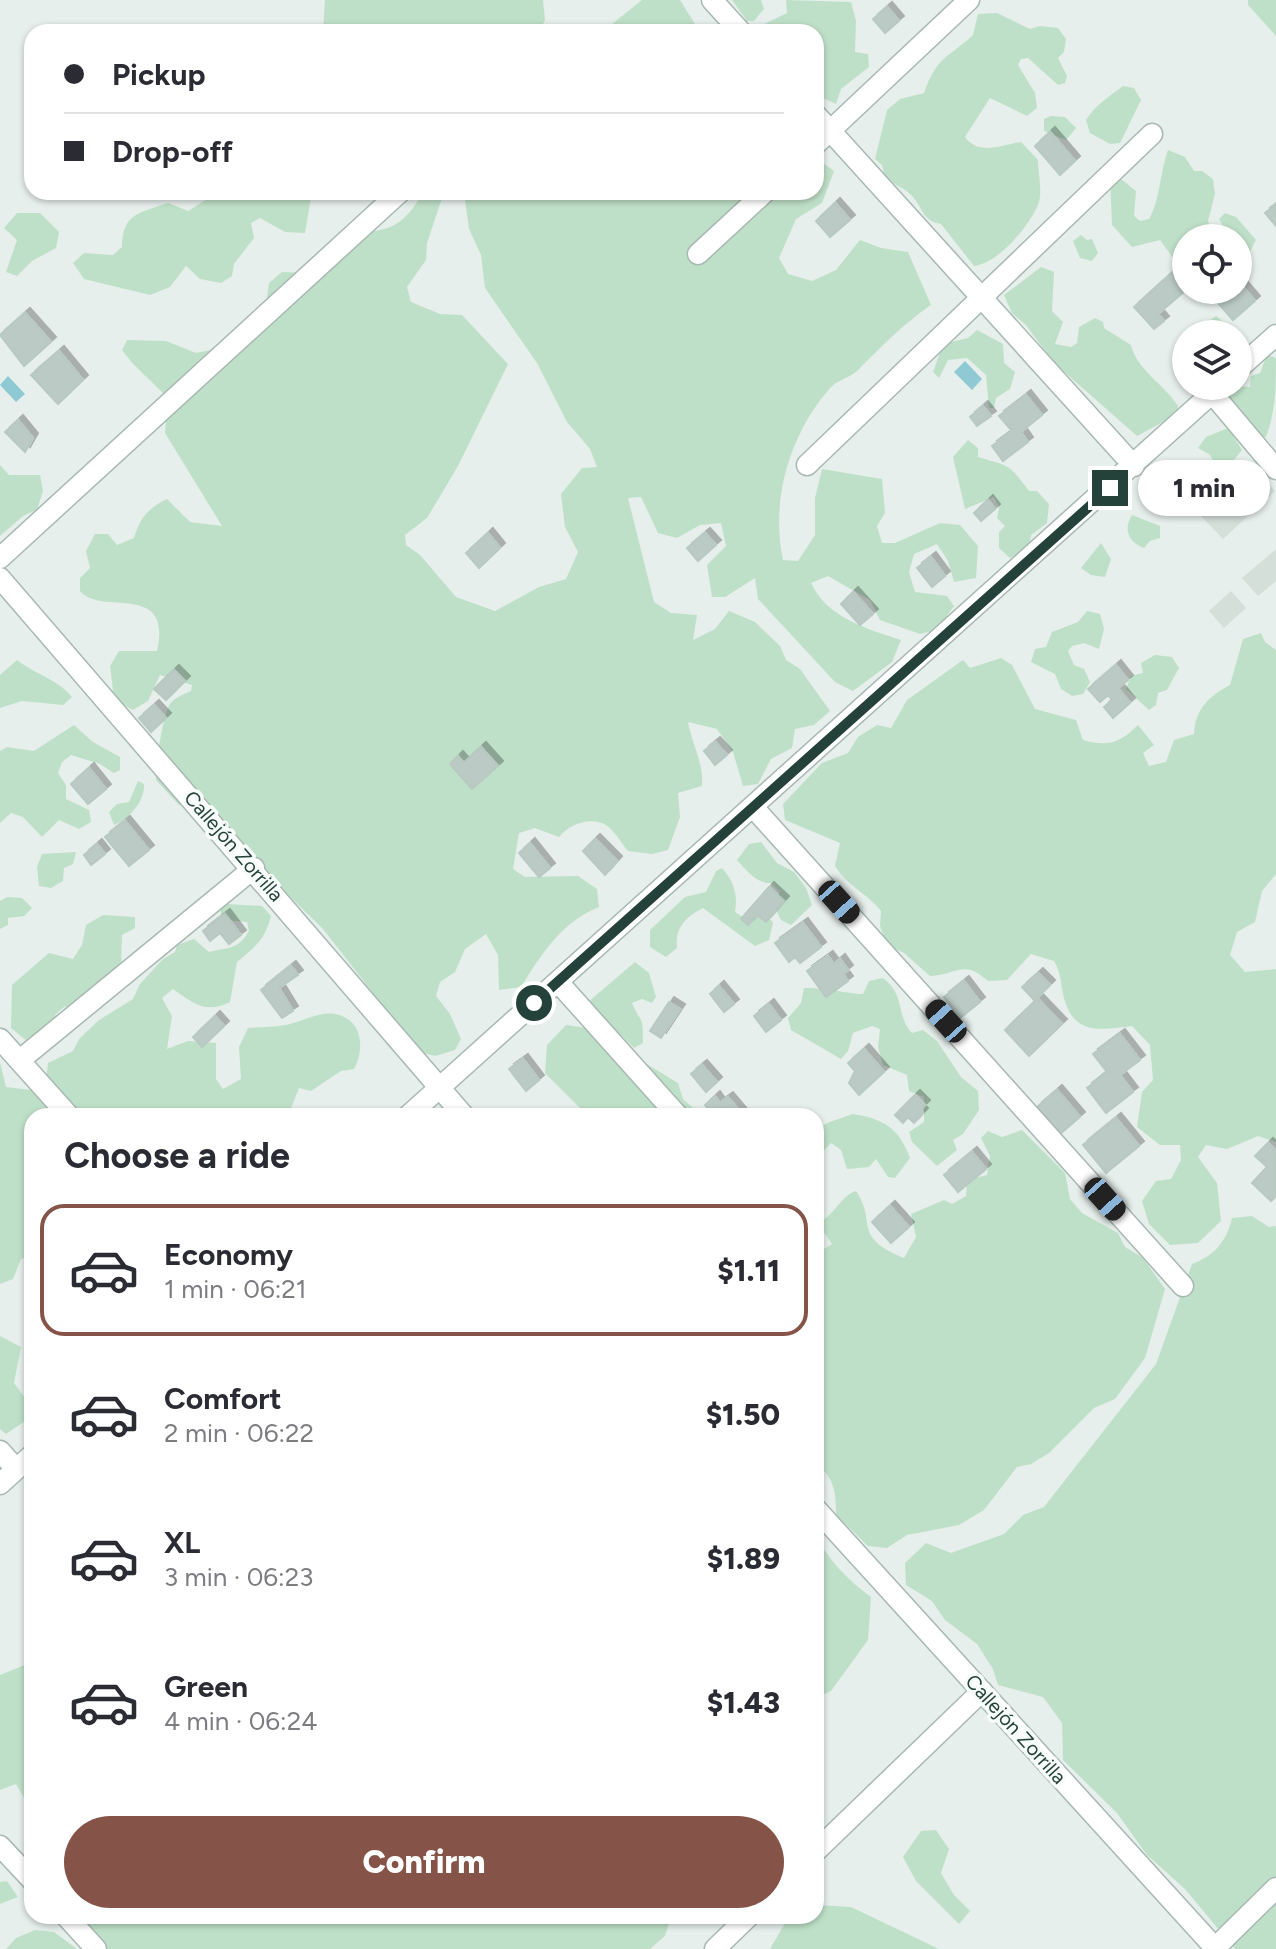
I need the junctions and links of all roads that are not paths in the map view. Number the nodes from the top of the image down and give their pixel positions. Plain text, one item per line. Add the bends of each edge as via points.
1 (712, 0) edge
2 (969, 0) edge
3 (734, 24) edge
4 (1152, 134) dead end
5 (824, 137) edge
6 (824, 139) edge
7 (391, 200) edge
8 (756, 200) edge
9 (698, 254) dead end
10 (981, 298) junction
11 (1276, 335) edge
12 (1252, 356) edge
13 (1205, 400) edge
14 (1224, 400) edge
15 (807, 465) dead end
16 (1134, 466) junction
17 (1276, 469) edge
18 (0, 558) edge
19 (0, 578) edge
20 (753, 807) junction
21 (254, 868) junction
22 (558, 982) junction
23 (0, 1039) edge
24 (20, 1060) junction
25 (440, 1087) junction
26 (62, 1108) edge
27 (417, 1108) edge
28 (457, 1108) edge
29 (671, 1108) edge
30 (1183, 1286) dead end
31 (0, 1451) edge
32 (24, 1462) edge
33 (0, 1484) edge
34 (824, 1518) edge
35 (982, 1691) junction
36 (824, 1843) edge
37 (0, 1846) edge
38 (24, 1872) edge
39 (1276, 1888) edge
40 (73, 1924) edge
41 (741, 1924) edge
42 (96, 1949) edge
43 (715, 1949) edge
44 (1216, 1949) edge

1 - 3 street
2 - 5 street
4 - 10 street
6 - 10 street
7 - 18 street
8 - 9 street
10 - 15 street
10 - 16 street
11 - 12 street
13 - 16 street
14 - 17 street
16 - 20 street
19 - 21 street, Callejón Zorrilla
20 - 22 street
20 - 30 street
21 - 24 street
21 - 25 street, Callejón Zorrilla
22 - 25 street
22 - 29 street
23 - 24 street
24 - 26 street
25 - 27 street
25 - 28 street, Callejón Zorrilla
31 - 32 street
32 - 33 street
34 - 35 street, Callejón Zorrilla
35 - 36 street
35 - 44 street, Callejón Zorrilla
37 - 38 street
39 - 44 street
40 - 42 street
41 - 43 street

